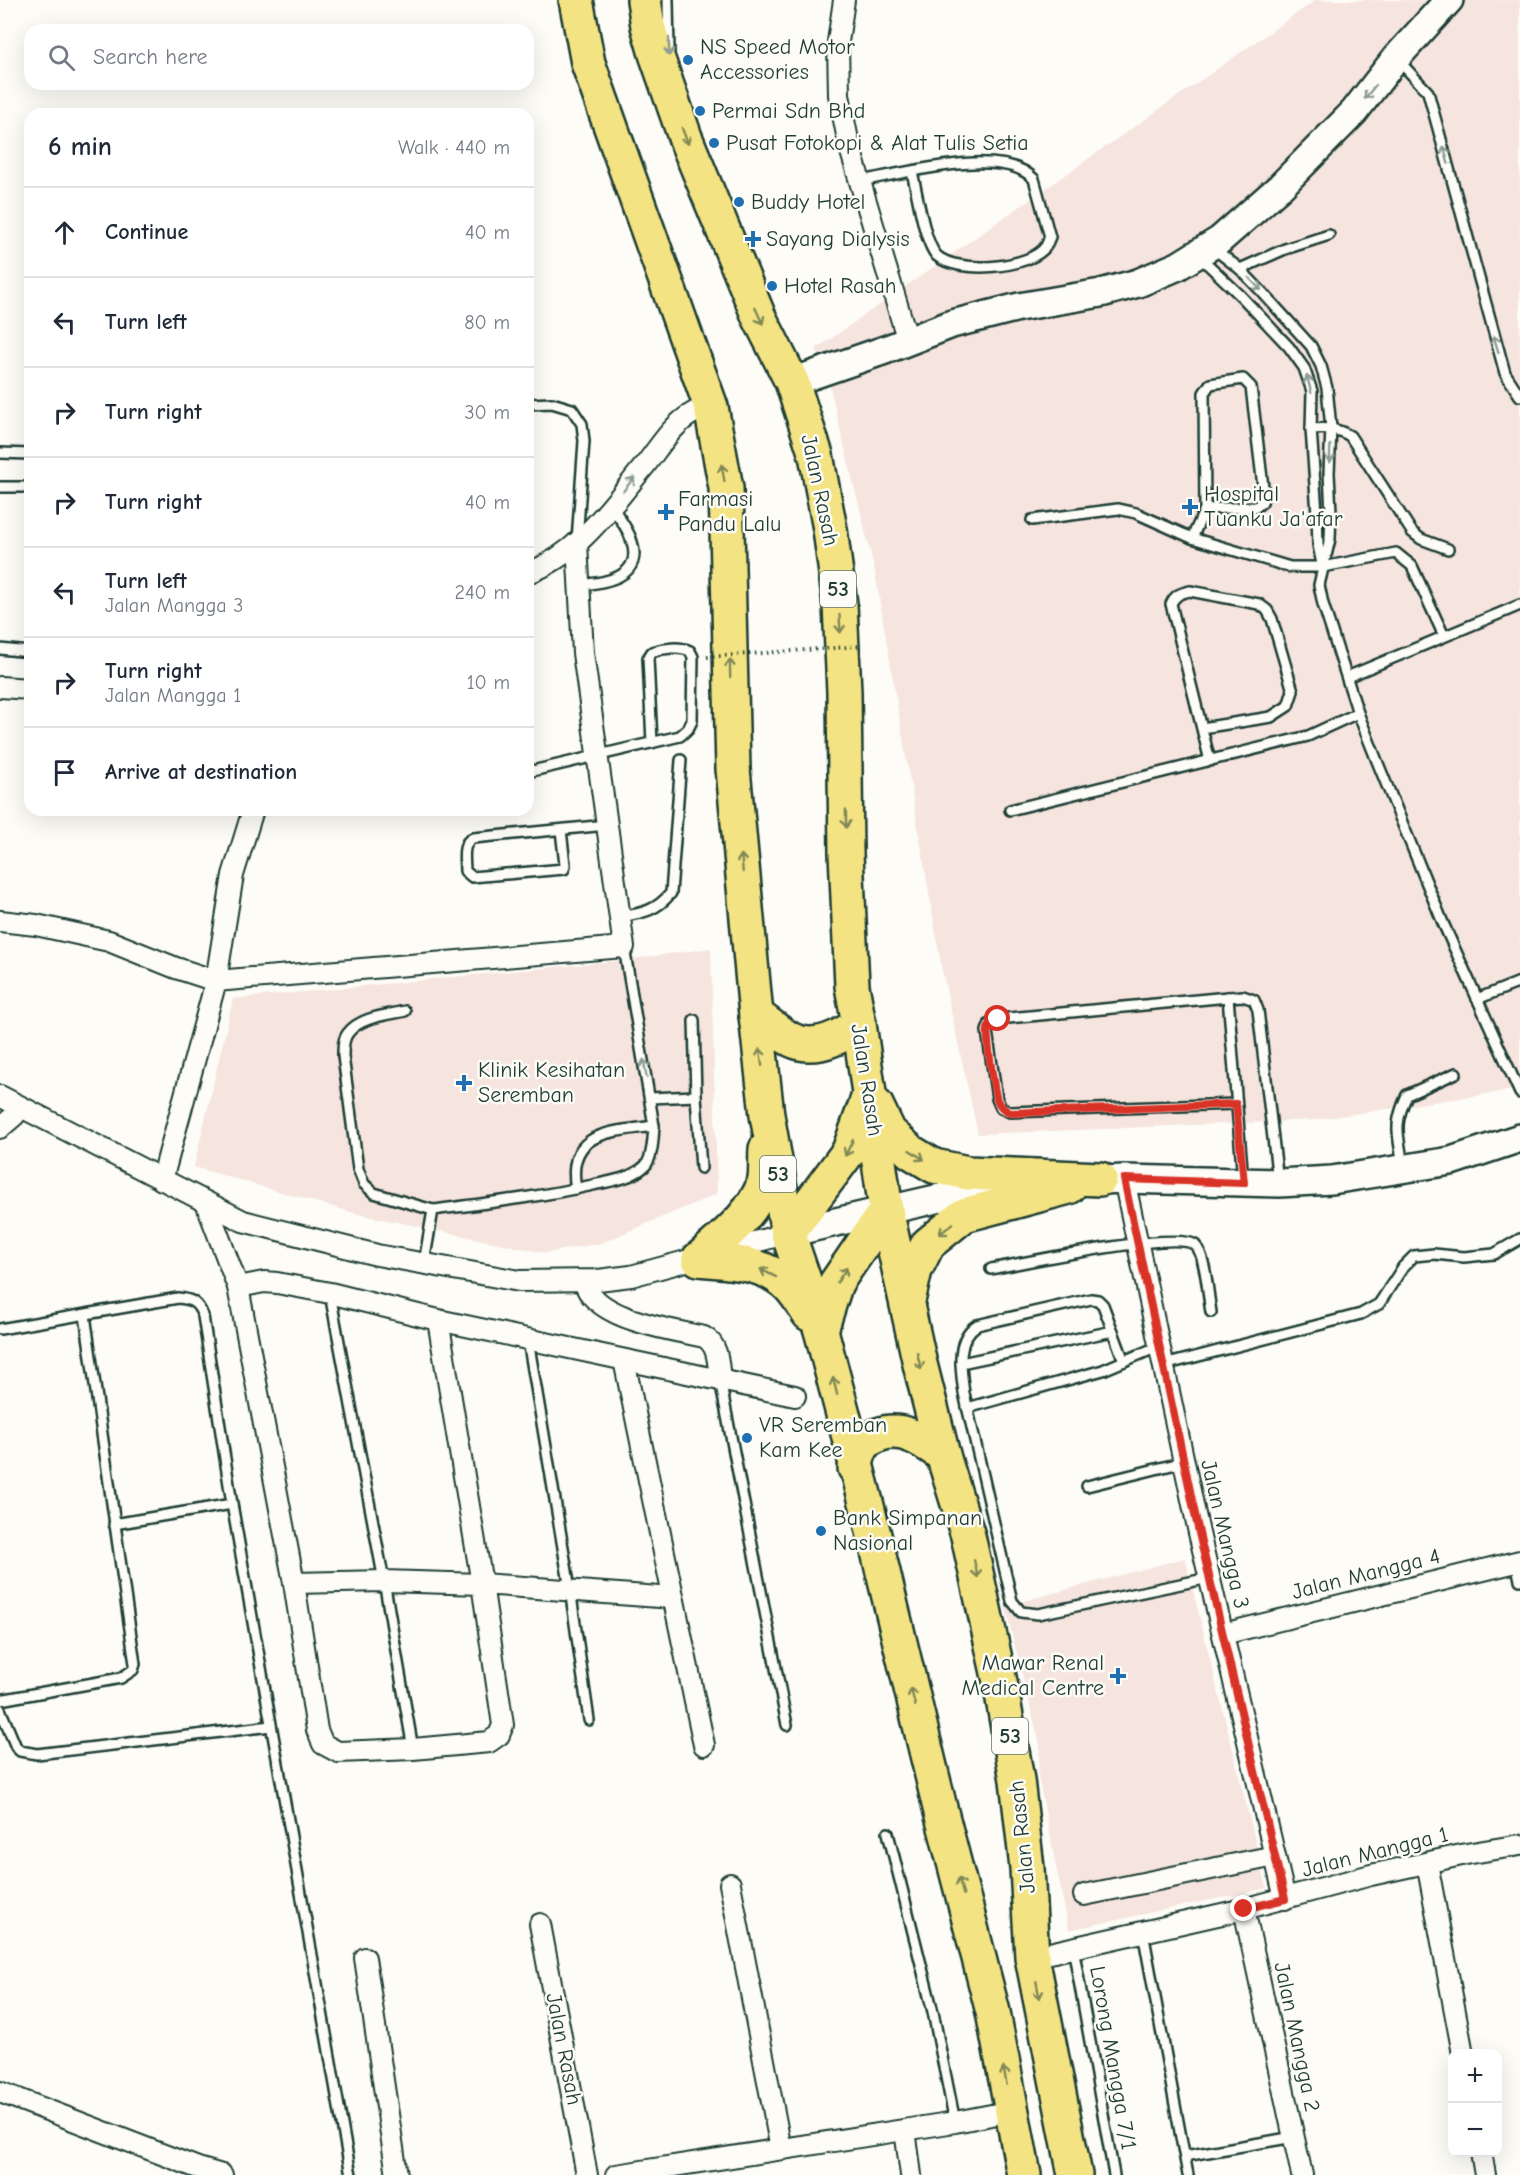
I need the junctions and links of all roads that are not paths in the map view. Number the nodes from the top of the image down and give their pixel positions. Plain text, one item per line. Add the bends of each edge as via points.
1 (576, 0) edge
2 (644, 0) edge
3 (668, 0) edge
4 (843, 0) edge
5 (1449, 0) edge
6 (1396, 58) junction
7 (670, 95) junction
8 (912, 172) junction
9 (860, 181) junction
10 (1329, 235) dead end
11 (1204, 250) junction
12 (1240, 269) junction
13 (908, 341) junction
14 (792, 382) junction
15 (1520, 396) edge
16 (534, 404) edge
17 (711, 407) junction
18 (1331, 428) junction
19 (1311, 429) junction
20 (0, 453) edge
21 (24, 454) edge
22 (0, 487) edge
23 (24, 487) edge
24 (612, 506) junction
25 (1205, 509) junction
26 (1032, 520) dead end
27 (1192, 538) junction
28 (577, 543) junction
29 (1448, 549) dead end
30 (1323, 567) junction
31 (534, 571) edge
32 (578, 585) junction
33 (1520, 605) edge
34 (1444, 636) junction
35 (0, 649) edge
36 (24, 651) edge
37 (1347, 677) junction
38 (0, 687) edge
39 (24, 689) edge
40 (1358, 713) junction
41 (1202, 728) junction
42 (652, 743) junction
43 (597, 757) junction
44 (681, 760) dead end
45 (1210, 761) junction
46 (534, 771) edge
47 (1010, 810) dead end
48 (251, 816) edge
49 (606, 825) junction
50 (561, 830) junction
51 (620, 917) junction
52 (0, 921) edge
53 (624, 947) junction
54 (216, 981) junction
55 (1520, 982) edge
56 (1228, 997) junction
57 (1477, 999) junction
58 (405, 1011) dead end
59 (756, 1015) junction
60 (694, 1020) dead end
61 (859, 1024) junction
62 (1456, 1073) dead end
63 (869, 1093) junction
64 (1520, 1093) edge
65 (0, 1096) edge
66 (696, 1096) junction
67 (650, 1098) junction
68 (1236, 1104) junction
69 (20, 1108) junction
70 (767, 1115) junction
71 (654, 1126) junction
72 (0, 1128) edge
73 (1520, 1138) edge
74 (701, 1168) dead end
75 (1404, 1170) junction
76 (1112, 1179) junction
77 (162, 1180) junction
78 (1244, 1183) junction
79 (1279, 1183) junction
80 (576, 1189) junction
81 (206, 1203) junction
82 (433, 1210) junction
83 (886, 1210) junction
84 (788, 1233) junction
85 (1520, 1239) edge
86 (1138, 1243) junction
87 (699, 1259) junction
88 (424, 1263) junction
89 (991, 1269) dead end
90 (584, 1281) junction
91 (238, 1287) junction
92 (330, 1293) junction
93 (907, 1304) junction
94 (1210, 1312) dead end
95 (85, 1315) junction
96 (438, 1320) junction
97 (0, 1329) edge
98 (821, 1330) junction
99 (1113, 1331) junction
100 (528, 1340) junction
101 (1162, 1357) junction
102 (624, 1360) junction
103 (1124, 1361) junction
104 (962, 1363) junction
105 (720, 1380) junction
106 (795, 1396) dead end
107 (967, 1408) junction
108 (943, 1455) junction
109 (1184, 1462) junction
110 (855, 1468) junction
111 (1088, 1486) dead end
112 (232, 1504) junction
113 (114, 1524) junction
114 (1519, 1568) edge
115 (1209, 1578) junction
116 (384, 1581) junction
117 (294, 1583) junction
118 (482, 1584) junction
119 (570, 1589) junction
120 (673, 1599) junction
121 (1222, 1634) junction
122 (0, 1700) edge
123 (0, 1709) edge
124 (589, 1720) dead end
125 (787, 1725) dead end
126 (271, 1726) junction
127 (704, 1745) dead end
128 (413, 1749) junction
129 (888, 1833) dead end
130 (1520, 1845) edge
131 (1275, 1856) junction
132 (1427, 1863) junction
133 (730, 1884) dead end
134 (1084, 1896) dead end
135 (1285, 1899) junction
136 (1244, 1909) junction
137 (540, 1924) dead end
138 (1143, 1932) junction
139 (1073, 1947) junction
140 (365, 1958) dead end
141 (1032, 1958) junction
142 (1462, 2049) edge
143 (0, 2092) edge
144 (1012, 2111) junction
145 (955, 2122) junction
146 (905, 2130) junction
147 (1294, 2138) junction
148 (781, 2149) junction
149 (1185, 2156) junction
150 (1482, 2157) edge
151 (222, 2175) edge
152 (351, 2175) edge
153 (398, 2175) edge
154 (587, 2175) edge
155 (616, 2175) edge
156 (911, 2175) edge
157 (1024, 2175) edge
158 (1076, 2175) edge
159 (1114, 2175) edge
160 (1188, 2175) edge
161 (1302, 2175) edge
162 (1485, 2175) edge

1 - 17 highway, 53 via 588,63
2 - 7 highway, Jalan Rasah / 53 via 648,26
3 -> 7 lane
4 - 9 street via 838,42 839,95
5 - 6 street
6 -> 11 street via 1354,112 1280,187
15 -> 6 lane via 1505,373 1498,351 1428,92
7 -> 14 highway, Jalan Rasah / 53 via 711,205
8 - 8 lane via 970,162 1019,168 1034,179 1050,237 1046,246 1018,262 999,266 976,268 938,257 928,240
8 - 9 lane
9 - 13 street
10 - 12 lane
11 - 12 lane
11 - 13 street via 1138,283 1019,307 952,324
19 -> 11 lane via 1312,391 1305,368
12 -> 18 lane via 1311,346 1322,366
13 - 14 street
14 -> 61 highway, Jalan Rasah / 53 via 816,455 840,604 852,986
16 - 28 lane via 552,403 572,409 582,424
24 -> 17 street via 672,431 693,413
59 -> 17 highway, 53 via 733,769 726,488
18 - 19 lane
18 - 29 lane via 1350,436 1359,447 1412,532
18 -> 30 lane via 1330,539
19 - 30 lane
20 - 21 lane
22 - 23 lane
24 - 28 street
24 - 32 lane via 634,546 630,568 610,581
25 - 25 lane via 1204,393 1210,384 1243,380 1251,387 1262,502 1256,507
25 - 27 lane
26 - 27 lane via 1118,509
27 - 30 lane via 1290,567
28 - 31 street
28 - 32 street
30 - 34 lane via 1396,554 1412,566
30 - 37 lane via 1318,585 1320,595
32 - 43 street
33 - 34 lane
34 - 37 lane
35 - 36 lane
37 - 40 lane
38 - 39 street
40 - 45 lane via 1308,736
40 - 57 lane
41 - 41 lane via 1171,604 1180,593 1190,591 1259,604 1267,610 1293,691 1288,706 1271,717
41 - 45 lane
42 - 42 lane via 680,736 692,721 693,657 685,648 659,649 648,658
42 - 43 lane
43 - 46 lane
43 - 49 street
44 - 51 lane via 671,893 649,911
45 - 47 lane
48 - 54 street via 233,874
49 - 50 lane
49 - 51 street
50 - 50 lane via 473,838 465,845 465,871 472,877 564,869
51 - 53 street
52 - 54 street via 109,941
53 - 54 street
67 -> 53 lane
54 - 77 street
55 - 57 lane
56 - 68 lane
56 - 68 lane via 998,1019 990,1023 987,1031 997,1099 1001,1108 1010,1113
56 - 79 lane via 1254,1000 1258,1010
57 - 64 lane
58 - 82 lane via 357,1025 343,1042 358,1169 364,1184 374,1193
59 - 61 highway via 793,1040 811,1044 843,1035
70 -> 59 highway, 53
60 - 66 lane
61 - 63 highway, Jalan Rasah / 53
62 - 75 lane via 1407,1095 1396,1123
63 -> 76 highway via 890,1132 934,1166 968,1173
63 - 83 highway, Jalan Rasah / 53
63 -> 84 highway via 849,1151
65 - 69 street
66 - 67 lane
66 - 74 lane
67 - 71 lane
68 - 78 lane
69 - 72 street
69 - 77 street
70 - 84 highway, 53
70 - 87 highway via 764,1182 737,1225
71 - 80 lane via 646,1164 629,1177
71 - 80 lane via 610,1132 583,1147 575,1159
73 - 75 street via 1451,1161
75 - 79 street
76 - 78 street
76 - 83 street via 949,1196
76 - 86 street, Jalan Mangga 3
76 -> 93 highway via 964,1215 928,1244 915,1270
77 - 81 street
78 - 79 street
80 - 82 lane
81 - 88 street via 243,1221
81 - 91 street
82 - 88 lane
83 - 84 street
83 - 93 highway, Jalan Rasah / 53
98 -> 83 highway via 836,1283
84 - 87 street
84 - 98 highway, 53
85 - 101 lane via 1494,1254 1414,1256 1379,1304 1361,1314
86 - 89 lane
86 - 94 lane via 1189,1241 1197,1246
86 - 101 street, Jalan Mangga 3
87 - 90 street via 631,1276
98 -> 87 highway via 789,1286 767,1270
88 - 90 street via 519,1281
90 - 105 street via 594,1297 624,1318 709,1340 716,1351
91 - 92 street via 264,1282
91 - 117 street
92 - 96 street
92 - 116 lane
93 -> 108 highway, Jalan Rasah / 53
95 - 97 lane
95 - 112 lane via 177,1298 193,1301 199,1307
95 - 113 lane
96 - 100 street
96 - 118 street
110 -> 98 highway, 53
99 - 103 lane
99 - 104 lane
99 - 104 lane via 1103,1305 1091,1299 977,1325 963,1339
100 - 102 street
100 - 119 lane
101 - 103 lane via 1150,1350
101 - 109 street, Jalan Mangga 3
102 - 105 street
102 - 120 street
103 - 107 lane
104 - 107 lane
105 - 106 street
105 - 125 lane
107 - 115 lane via 1012,1601 1021,1612 1038,1614
108 - 110 highway via 910,1435 883,1433 862,1446
108 -> 141 highway, Jalan Rasah / 53 via 968,1536 1002,1693 1027,1868
109 - 111 lane
109 - 115 street, Jalan Mangga 3
144 -> 110 highway, 53 via 993,2012
112 - 113 lane
112 - 126 lane
113 - 122 lane via 136,1658 134,1670 121,1678
114 - 121 street, Jalan Mangga 4
115 - 121 street, Jalan Mangga 3
116 - 117 street
116 - 118 street
116 - 128 lane
117 - 128 street via 317,1730 323,1744 338,1752
118 - 119 street
118 - 128 street via 502,1731 489,1742
119 - 120 street
119 - 124 lane
120 - 127 street
121 - 131 street, Jalan Mangga 3
123 - 126 lane via 16,1747 37,1754
126 - 152 lane
129 - 145 lane via 933,2012
130 - 132 street, Jalan Mangga 1
131 - 134 street
131 - 135 street, Jalan Mangga 3
132 - 135 street, Jalan Mangga 1
132 - 142 street
133 - 148 street
135 - 136 street, Jalan Mangga 1
136 - 138 street, Jalan Mangga 1
136 - 147 street, Jalan Mangga 2
137 - 154 street, Jalan Rasah
138 - 139 street, Jalan Mangga 1
138 - 149 lane
139 - 141 street, Jalan Mangga 1
139 - 159 lane, Lorong Mangga 7/1
140 - 153 street
141 -> 158 highway, Jalan Rasah / 53
143 - 151 street
144 - 145 street
144 - 157 highway, 53
145 - 146 street
146 - 148 street
146 - 156 street
147 - 149 lane
147 - 161 street, Jalan Mangga 2
148 - 155 street
149 - 160 lane
150 - 162 street

